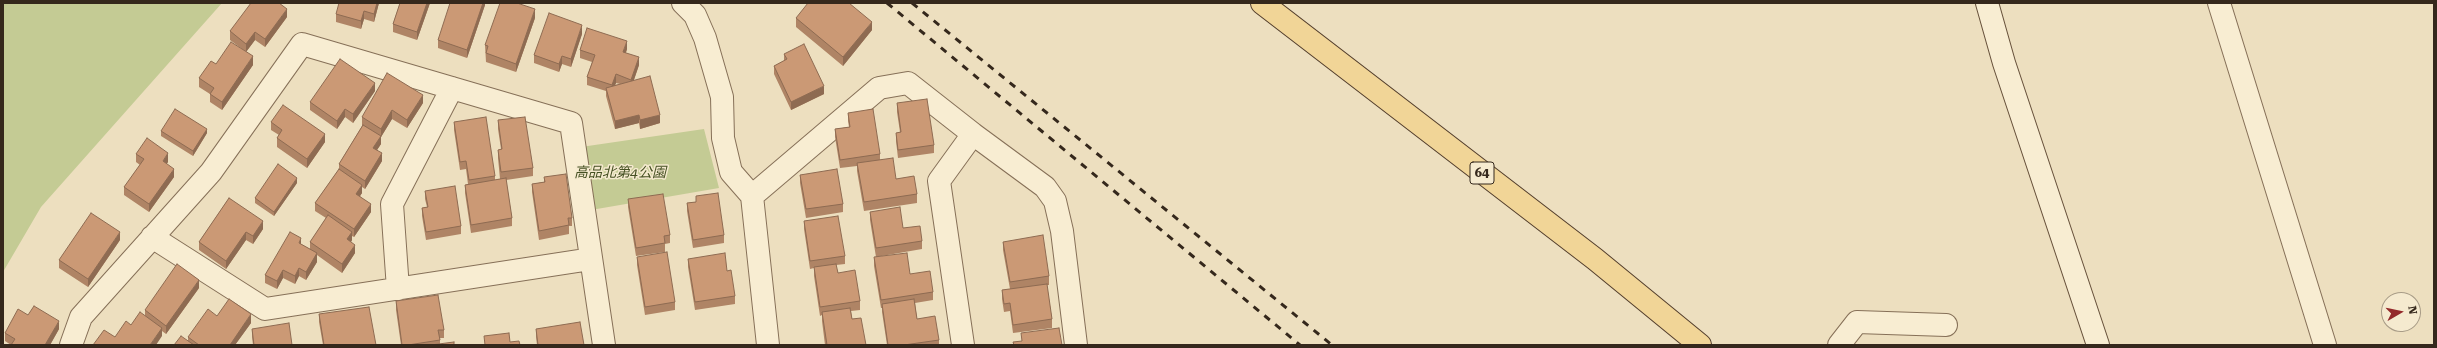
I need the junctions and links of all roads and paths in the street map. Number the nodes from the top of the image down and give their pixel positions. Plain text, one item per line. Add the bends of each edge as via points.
1 (683, 3) edge
2 (1262, 3) edge
3 (1987, 3) edge
4 (2219, 3) edge
5 (452, 88) junction
6 (973, 134) junction
7 (752, 196) junction
8 (152, 237) junction
9 (591, 259) junction
10 (398, 289) junction
11 (1946, 326) dead end
12 (71, 345) edge
13 (604, 345) edge
14 (768, 345) edge
15 (963, 345) edge
16 (1076, 345) edge
17 (1700, 345) edge
18 (1839, 345) edge
19 (2098, 345) edge
20 (2325, 345) edge

1 - 7 street via 695,15 705,38 722,97 723,138 732,172
2 - 17 main road, 64 via 1595,259
3 - 19 street via 2004,63
4 - 20 street
5 - 8 street via 302,44 211,172
5 - 9 street via 571,123
5 - 10 street via 392,204
6 - 7 street via 908,82 879,88
6 - 15 street via 939,181
6 - 16 street via 1045,187 1055,200 1062,231
7 - 14 street
8 - 10 street via 265,309
8 - 12 street via 81,316
9 - 10 street
9 - 13 street
11 - 18 street via 1857,322

